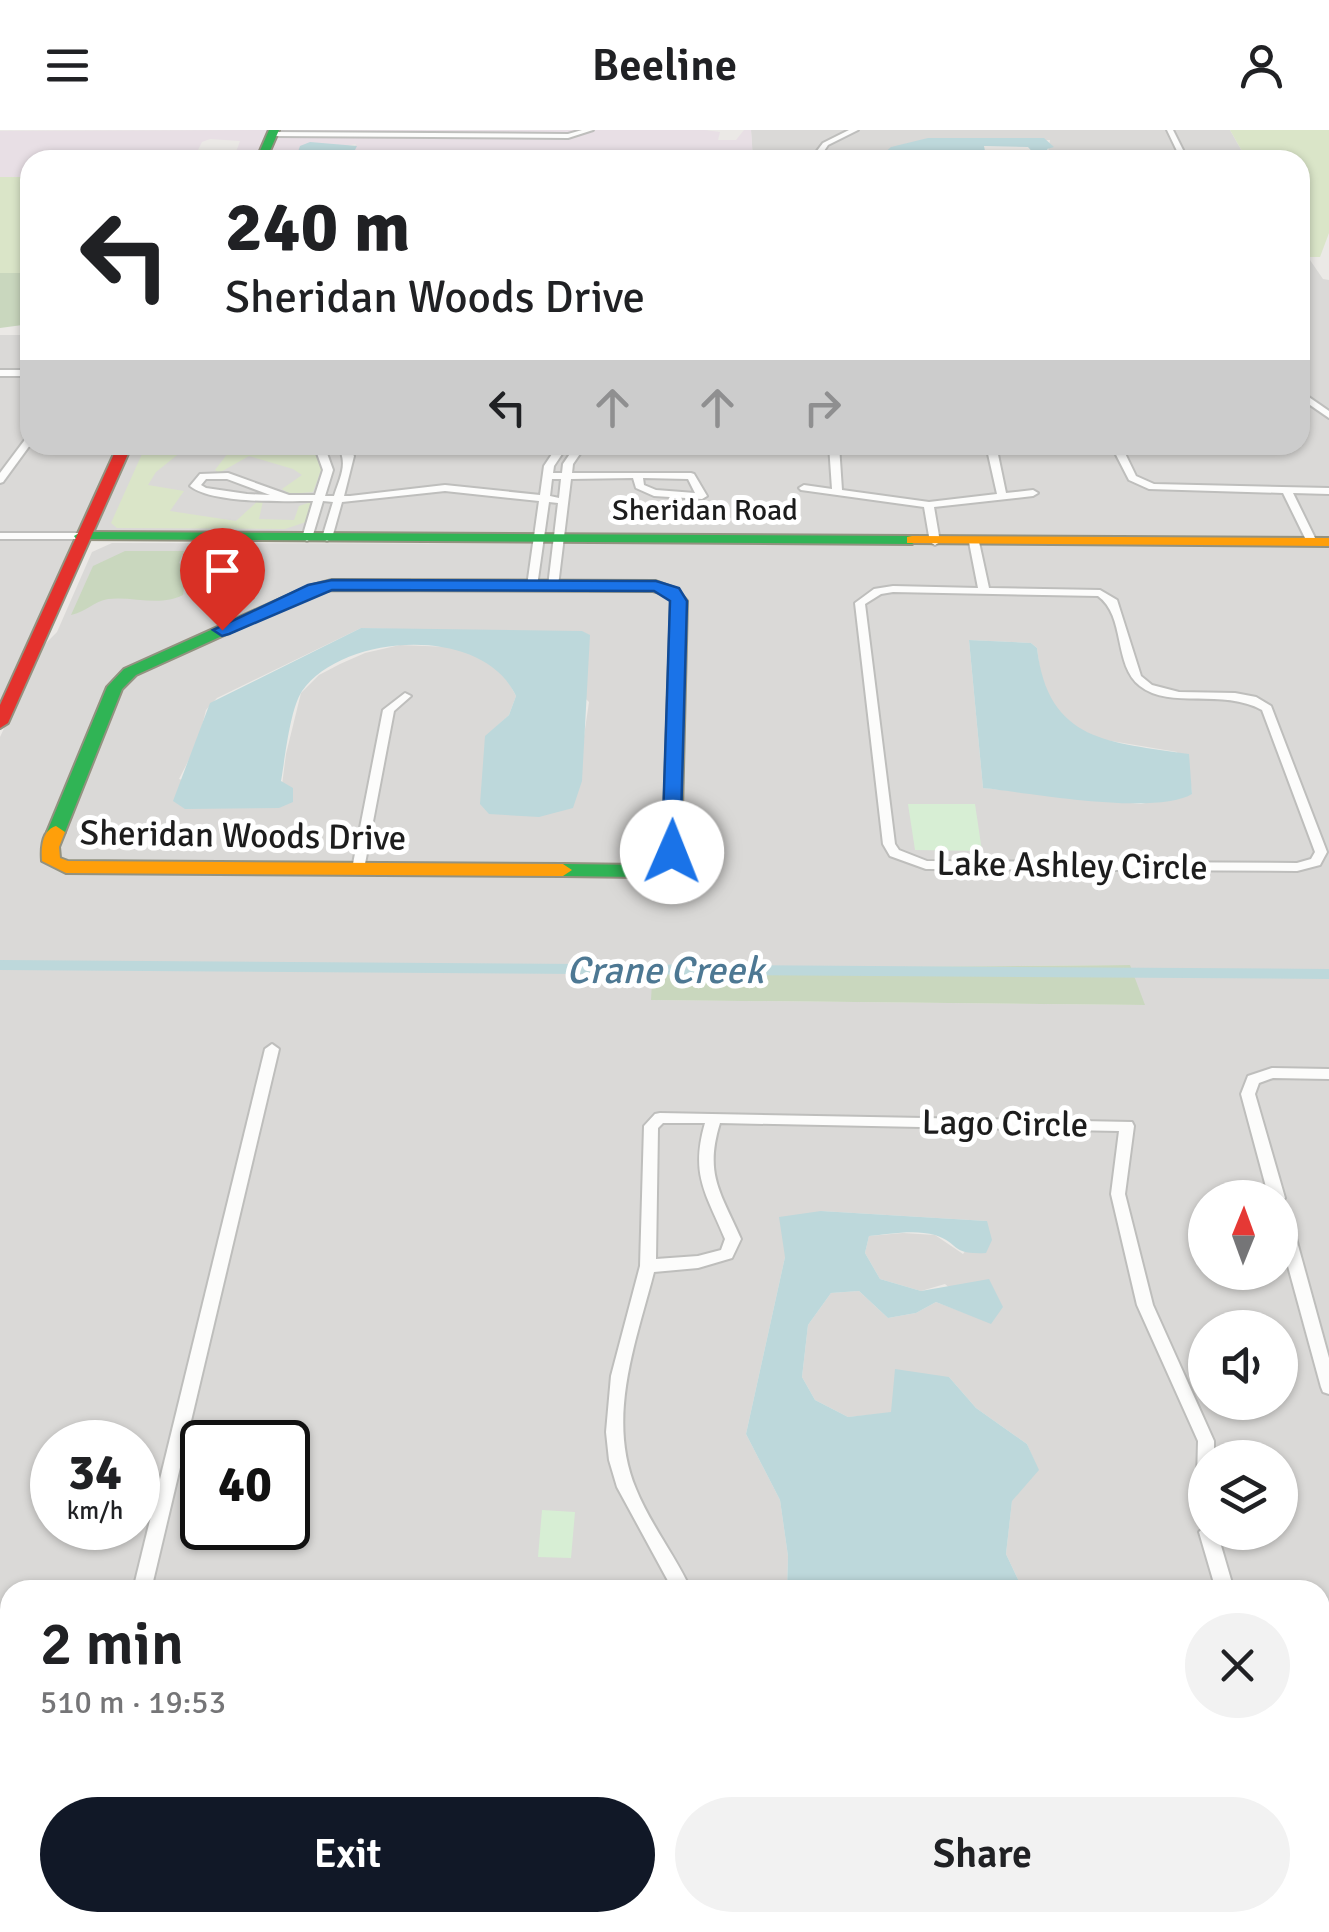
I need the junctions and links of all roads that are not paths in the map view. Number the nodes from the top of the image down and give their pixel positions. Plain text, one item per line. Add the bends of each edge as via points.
1 (590, 130) edge
2 (855, 130) edge
3 (273, 132) edge
4 (821, 150) edge
5 (20, 453) edge
6 (120, 455) edge
7 (324, 455) edge
8 (346, 455) edge
9 (559, 455) edge
10 (573, 455) edge
11 (835, 455) edge
12 (993, 455) edge
13 (1121, 455) edge
14 (547, 476) junction
15 (566, 476) junction
16 (638, 476) junction
17 (0, 480) edge
18 (804, 488) dead end
19 (1287, 491) junction
20 (1329, 491) edge
21 (837, 493) junction
22 (1033, 493) dead end
23 (1002, 496) junction
24 (286, 497) junction
25 (318, 498) junction
26 (337, 499) junction
27 (545, 500) junction
28 (564, 501) junction
29 (929, 504) junction
30 (0, 536) edge
31 (81, 536) junction
32 (317, 538) junction
33 (548, 539) junction
34 (935, 542) junction
35 (974, 542) junction
36 (1321, 542) edge
37 (542, 586) junction
38 (984, 590) junction
39 (405, 696) dead end
40 (0, 723) edge
41 (358, 870) junction
42 (272, 1049) dead end
43 (1329, 1074) edge
44 (714, 1118) junction
45 (1272, 1180) edge
46 (648, 1266) junction
47 (1298, 1274) edge
48 (1329, 1387) edge
49 (1206, 1440) edge
50 (1213, 1550) edge
51 (144, 1580) edge
52 (676, 1580) edge
53 (1221, 1580) edge

1 - 3 street via 568,136
2 - 4 street
5 - 17 street
6 - 31 street
7 - 25 street via 328,470
8 - 26 street
9 - 14 street
10 - 15 street
11 - 21 street
12 - 23 street
13 - 19 street via 1132,478 1152,487
14 - 15 street
14 - 27 street
15 - 16 street
15 - 28 street
16 - 16 street via 691,476 702,496 654,493 640,486
18 - 21 street
19 - 20 street
19 - 36 street
21 - 29 street
22 - 23 street
23 - 29 street
24 - 24 street via 229,495 196,486 216,474
24 - 25 street
25 - 26 street
25 - 32 street
26 - 27 street via 444,488
26 - 32 street
27 - 28 street
27 - 33 street
28 - 33 street
29 - 34 street
30 - 31 street
31 - 32 street, Sheridan Road
31 - 40 street
32 - 33 street, Sheridan Road
33 - 34 street, Sheridan Road
33 - 37 street
33 - 37 street
34 - 35 street, Sheridan Road
35 - 36 street, Sheridan Road
35 - 38 street
37 - 41 street, Sheridan Woods Drive via 656,586 678,601 672,852 664,866
37 - 41 street, Sheridan Woods Drive via 332,585 130,672 115,687 50,846 51,861 66,867
38 - 38 street, Lake Ashley Circle via 893,588 860,603 894,853 926,865 1316,862 1321,852 1267,708 1255,698 1163,694 1143,687 1114,602 1100,594
39 - 41 street via 389,710
42 - 51 street
43 - 45 street via 1253,1080 1248,1094
44 - 46 street, Lago Circle via 660,1118 651,1126
44 - 46 street via 702,1156 708,1188 734,1239 727,1254
44 - 49 street, Lago Circle via 1127,1126 1118,1194 1145,1306
46 - 52 street, Lago Circle via 613,1409 614,1453 626,1489
47 - 48 street
50 - 53 street

